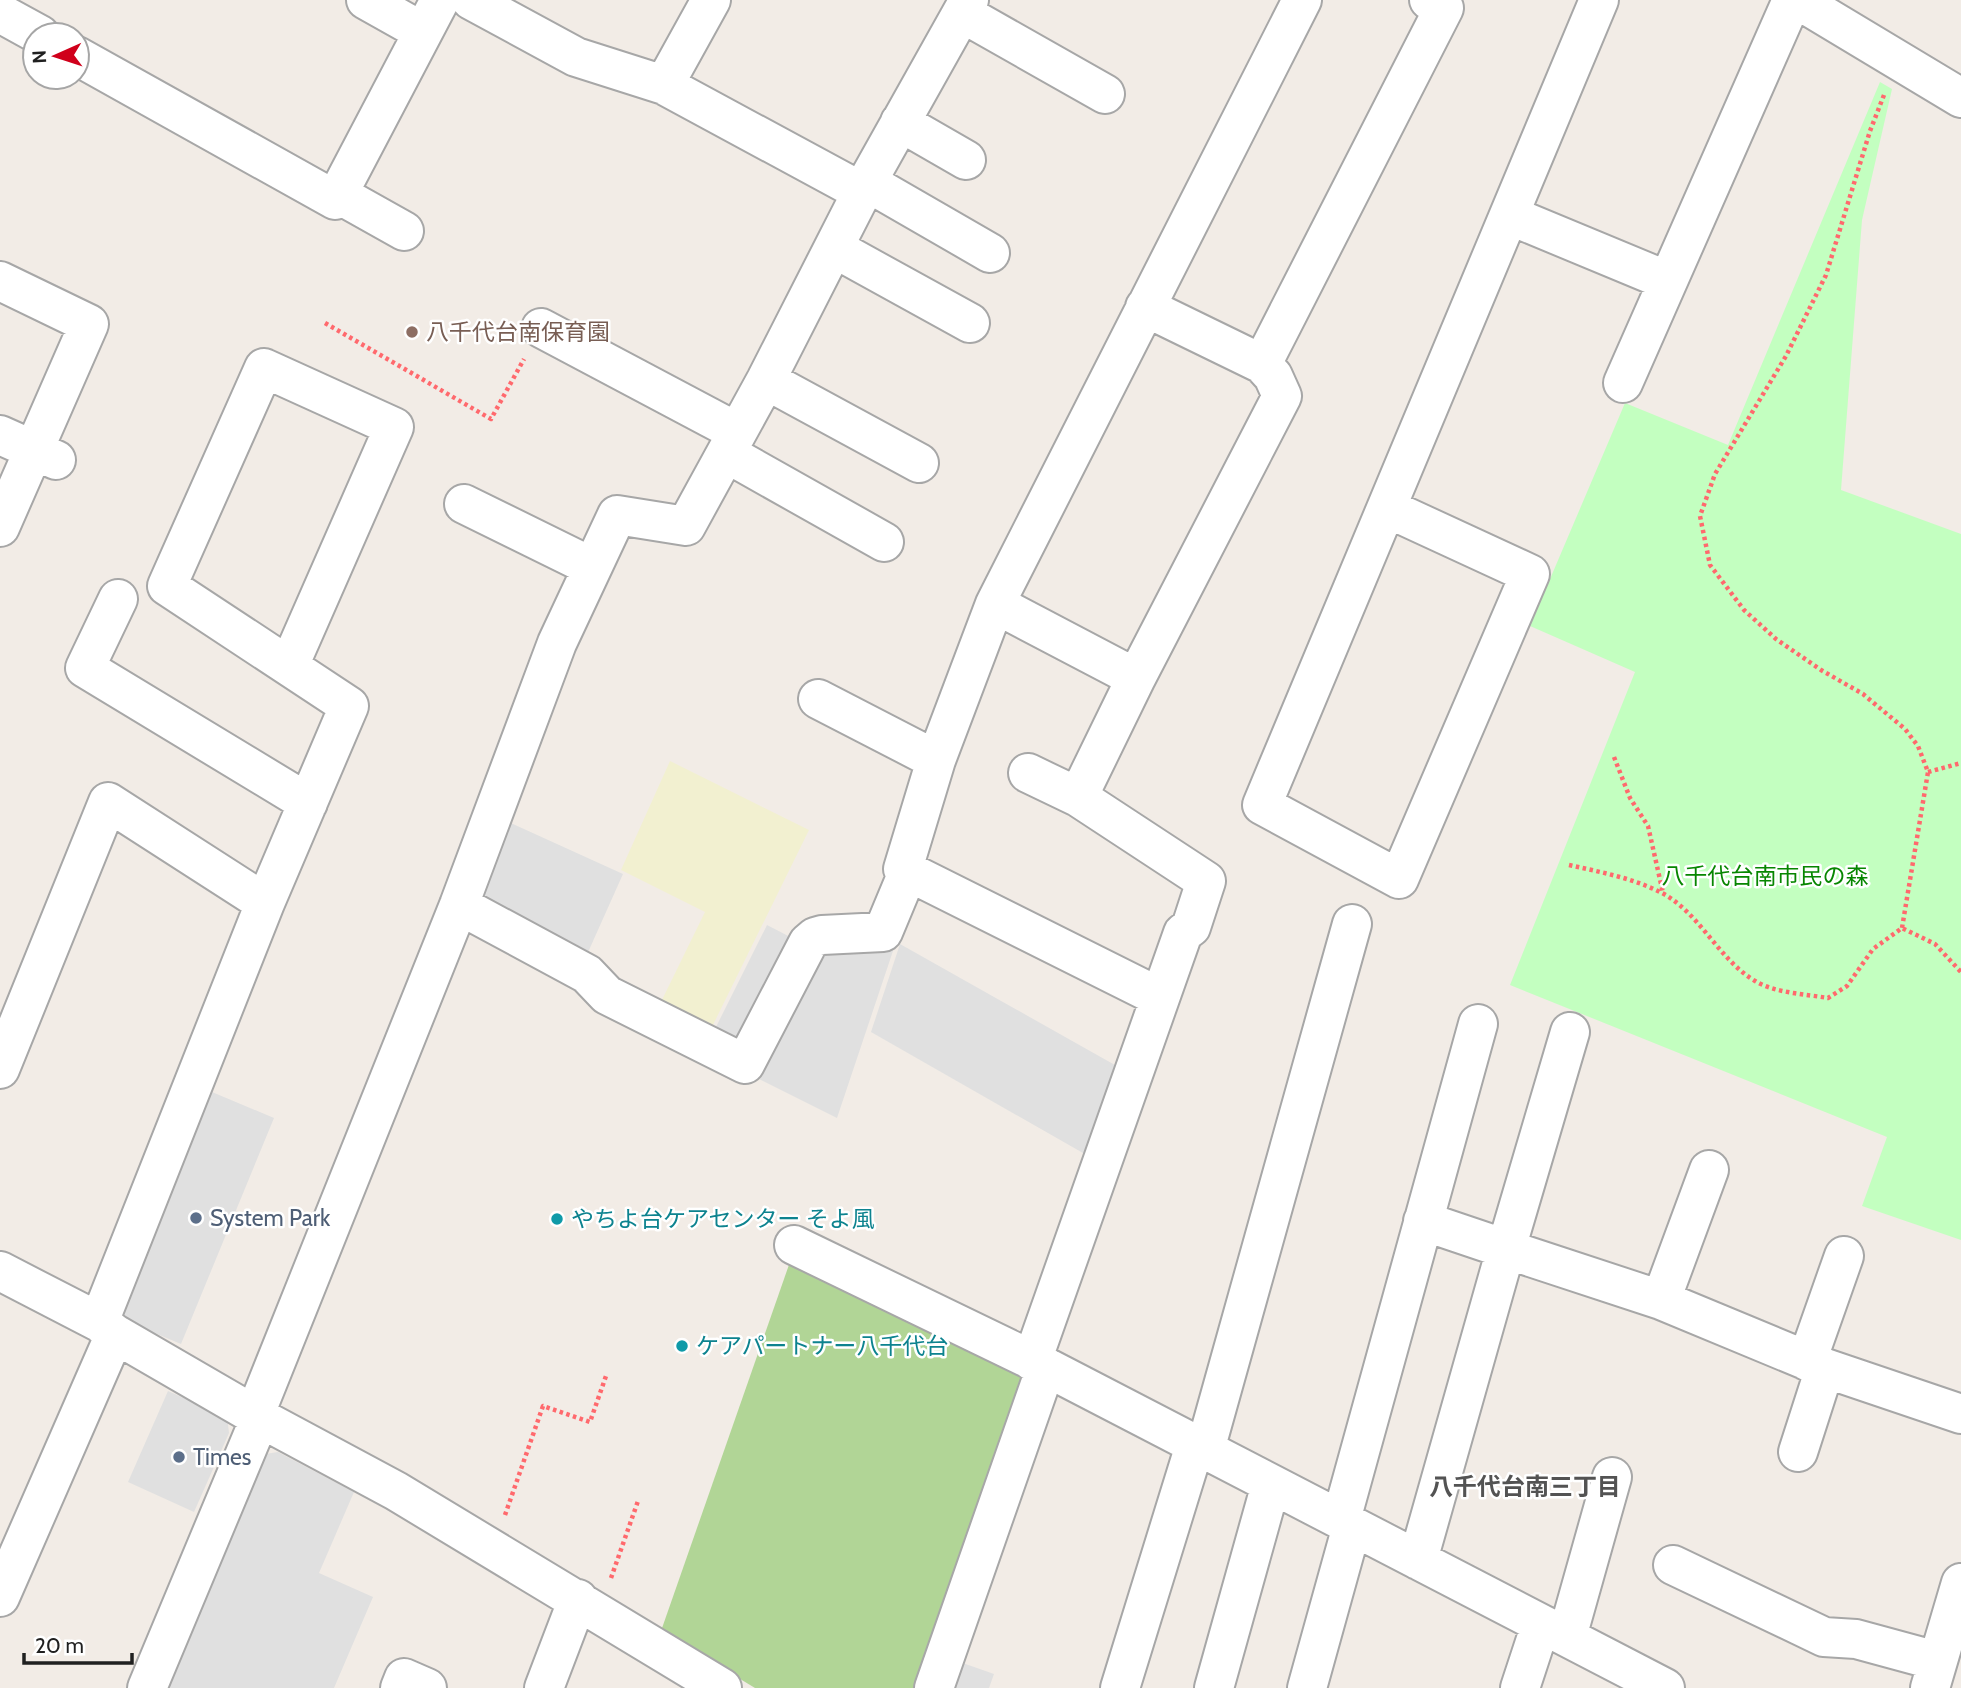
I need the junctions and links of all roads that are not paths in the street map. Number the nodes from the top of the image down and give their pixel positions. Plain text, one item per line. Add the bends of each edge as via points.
1 (366, 0) edge
2 (471, 0) edge
3 (711, 0) edge
4 (1302, 0) edge
5 (1429, 0) edge
6 (1599, 0) edge
7 (1792, 0) edge
8 (1798, 0) edge
9 (966, 7) edge
10 (0, 13) edge
11 (432, 16) edge
12 (21, 25) edge
13 (91, 64) edge
14 (664, 85) junction
15 (1105, 94) dead end
16 (1961, 98) edge
17 (900, 122) junction
18 (966, 160) dead end
19 (864, 187) junction
20 (338, 194) junction
21 (1509, 215) junction
22 (404, 231) dead end
23 (834, 248) junction
24 (990, 253) dead end
25 (0, 281) edge
26 (1668, 281) junction
27 (1145, 307) junction
28 (970, 323) dead end
29 (541, 328) road end
30 (1262, 364) junction
31 (766, 380) junction
32 (1623, 383) dead end
33 (0, 435) edge
34 (731, 443) junction
35 (46, 455) junction
36 (919, 463) dead end
37 (464, 504) dead end
38 (1387, 508) junction
39 (0, 527) edge
40 (884, 542) dead end
41 (592, 567) junction
42 (118, 599) dead end
43 (995, 604) junction
44 (289, 666) junction
45 (1136, 678) junction
46 (818, 699) dead end
47 (936, 760) junction
48 (1028, 773) dead end
49 (1078, 797) junction
50 (308, 803) junction
51 (908, 872) junction
52 (265, 903) junction
53 (459, 905) junction
54 (1352, 924) dead end
55 (1159, 997) junction
56 (1478, 1024) dead end
57 (1570, 1032) dead end
58 (0, 1069) edge
59 (1709, 1170) dead end
60 (1423, 1221) junction
61 (794, 1245) dead end
62 (1506, 1249) junction
63 (1844, 1256) dead end
64 (0, 1270) edge
65 (1661, 1300) junction
66 (107, 1329) junction
67 (1039, 1364) junction
68 (1816, 1365) junction
69 (1961, 1415) edge
70 (257, 1416) junction
71 (1200, 1447) junction
72 (1798, 1451) dead end
73 (1612, 1477) dead end
74 (1271, 1484) junction
75 (1347, 1523) junction
76 (1418, 1560) junction
77 (1673, 1565) dead end
78 (1961, 1583) edge
79 (0, 1597) edge
80 (589, 1606) junction
81 (1554, 1630) junction
82 (1933, 1674) edge
83 (712, 1685) edge
84 (147, 1688) edge
85 (400, 1688) edge
86 (427, 1688) edge
87 (544, 1688) edge
88 (934, 1688) edge
89 (1120, 1688) edge
90 (1214, 1688) edge
91 (1307, 1688) edge
92 (1520, 1688) edge
93 (1665, 1688) edge

1 - 11 street
2 - 14 street via 576,57
3 - 14 street
4 - 27 street
5 - 30 street via 1444,8
6 - 21 street
7 - 26 street
8 - 16 street
9 - 15 street
9 - 17 street
10 - 12 street
11 - 20 street
13 - 20 street via 335,200
14 - 19 street
17 - 18 street
17 - 19 street
19 - 23 street
19 - 24 street
20 - 22 street
21 - 26 street
21 - 38 street
23 - 28 street
23 - 31 street
25 - 35 street via 89,324
26 - 32 street
27 - 30 street
27 - 43 street
29 - 34 street
30 - 45 street via 1282,396
31 - 34 street
31 - 36 street
33 - 35 street
34 - 40 street
34 - 41 street via 686,526 617,515
35 - 39 street
37 - 41 street
38 - 38 street via 1262,804 1399,879 1530,574
41 - 53 street via 557,643
42 - 50 street via 85,668
43 - 45 street
43 - 47 street
44 - 44 street via 394,427 264,368 167,586
44 - 50 street via 349,706
45 - 49 street
46 - 47 street
47 - 51 street via 903,869
48 - 49 street
49 - 55 street via 1206,881 1191,928 1183,933
50 - 52 street
51 - 53 street via 883,932 822,935 803,949 746,1064 607,995 587,974
51 - 55 street
52 - 58 street via 108,802
52 - 66 street
53 - 70 street
54 - 71 street
55 - 67 street via 1112,1115
56 - 60 street
57 - 62 street
59 - 65 street
60 - 62 street
60 - 75 street
61 - 67 street
62 - 65 street
62 - 76 street
63 - 68 street
64 - 66 street
65 - 68 street
66 - 70 street
66 - 79 street
67 - 71 street
67 - 88 street
68 - 69 street
68 - 72 street
70 - 80 street via 396,1491
70 - 84 street
71 - 74 street
71 - 89 street
73 - 81 street
74 - 75 street
74 - 90 street
75 - 76 street
75 - 91 street
76 - 81 street
77 - 82 street via 1824,1637 1856,1639
78 - 82 street
80 - 83 street
80 - 87 street
81 - 92 street
81 - 93 street
85 - 86 street via 404,1678

